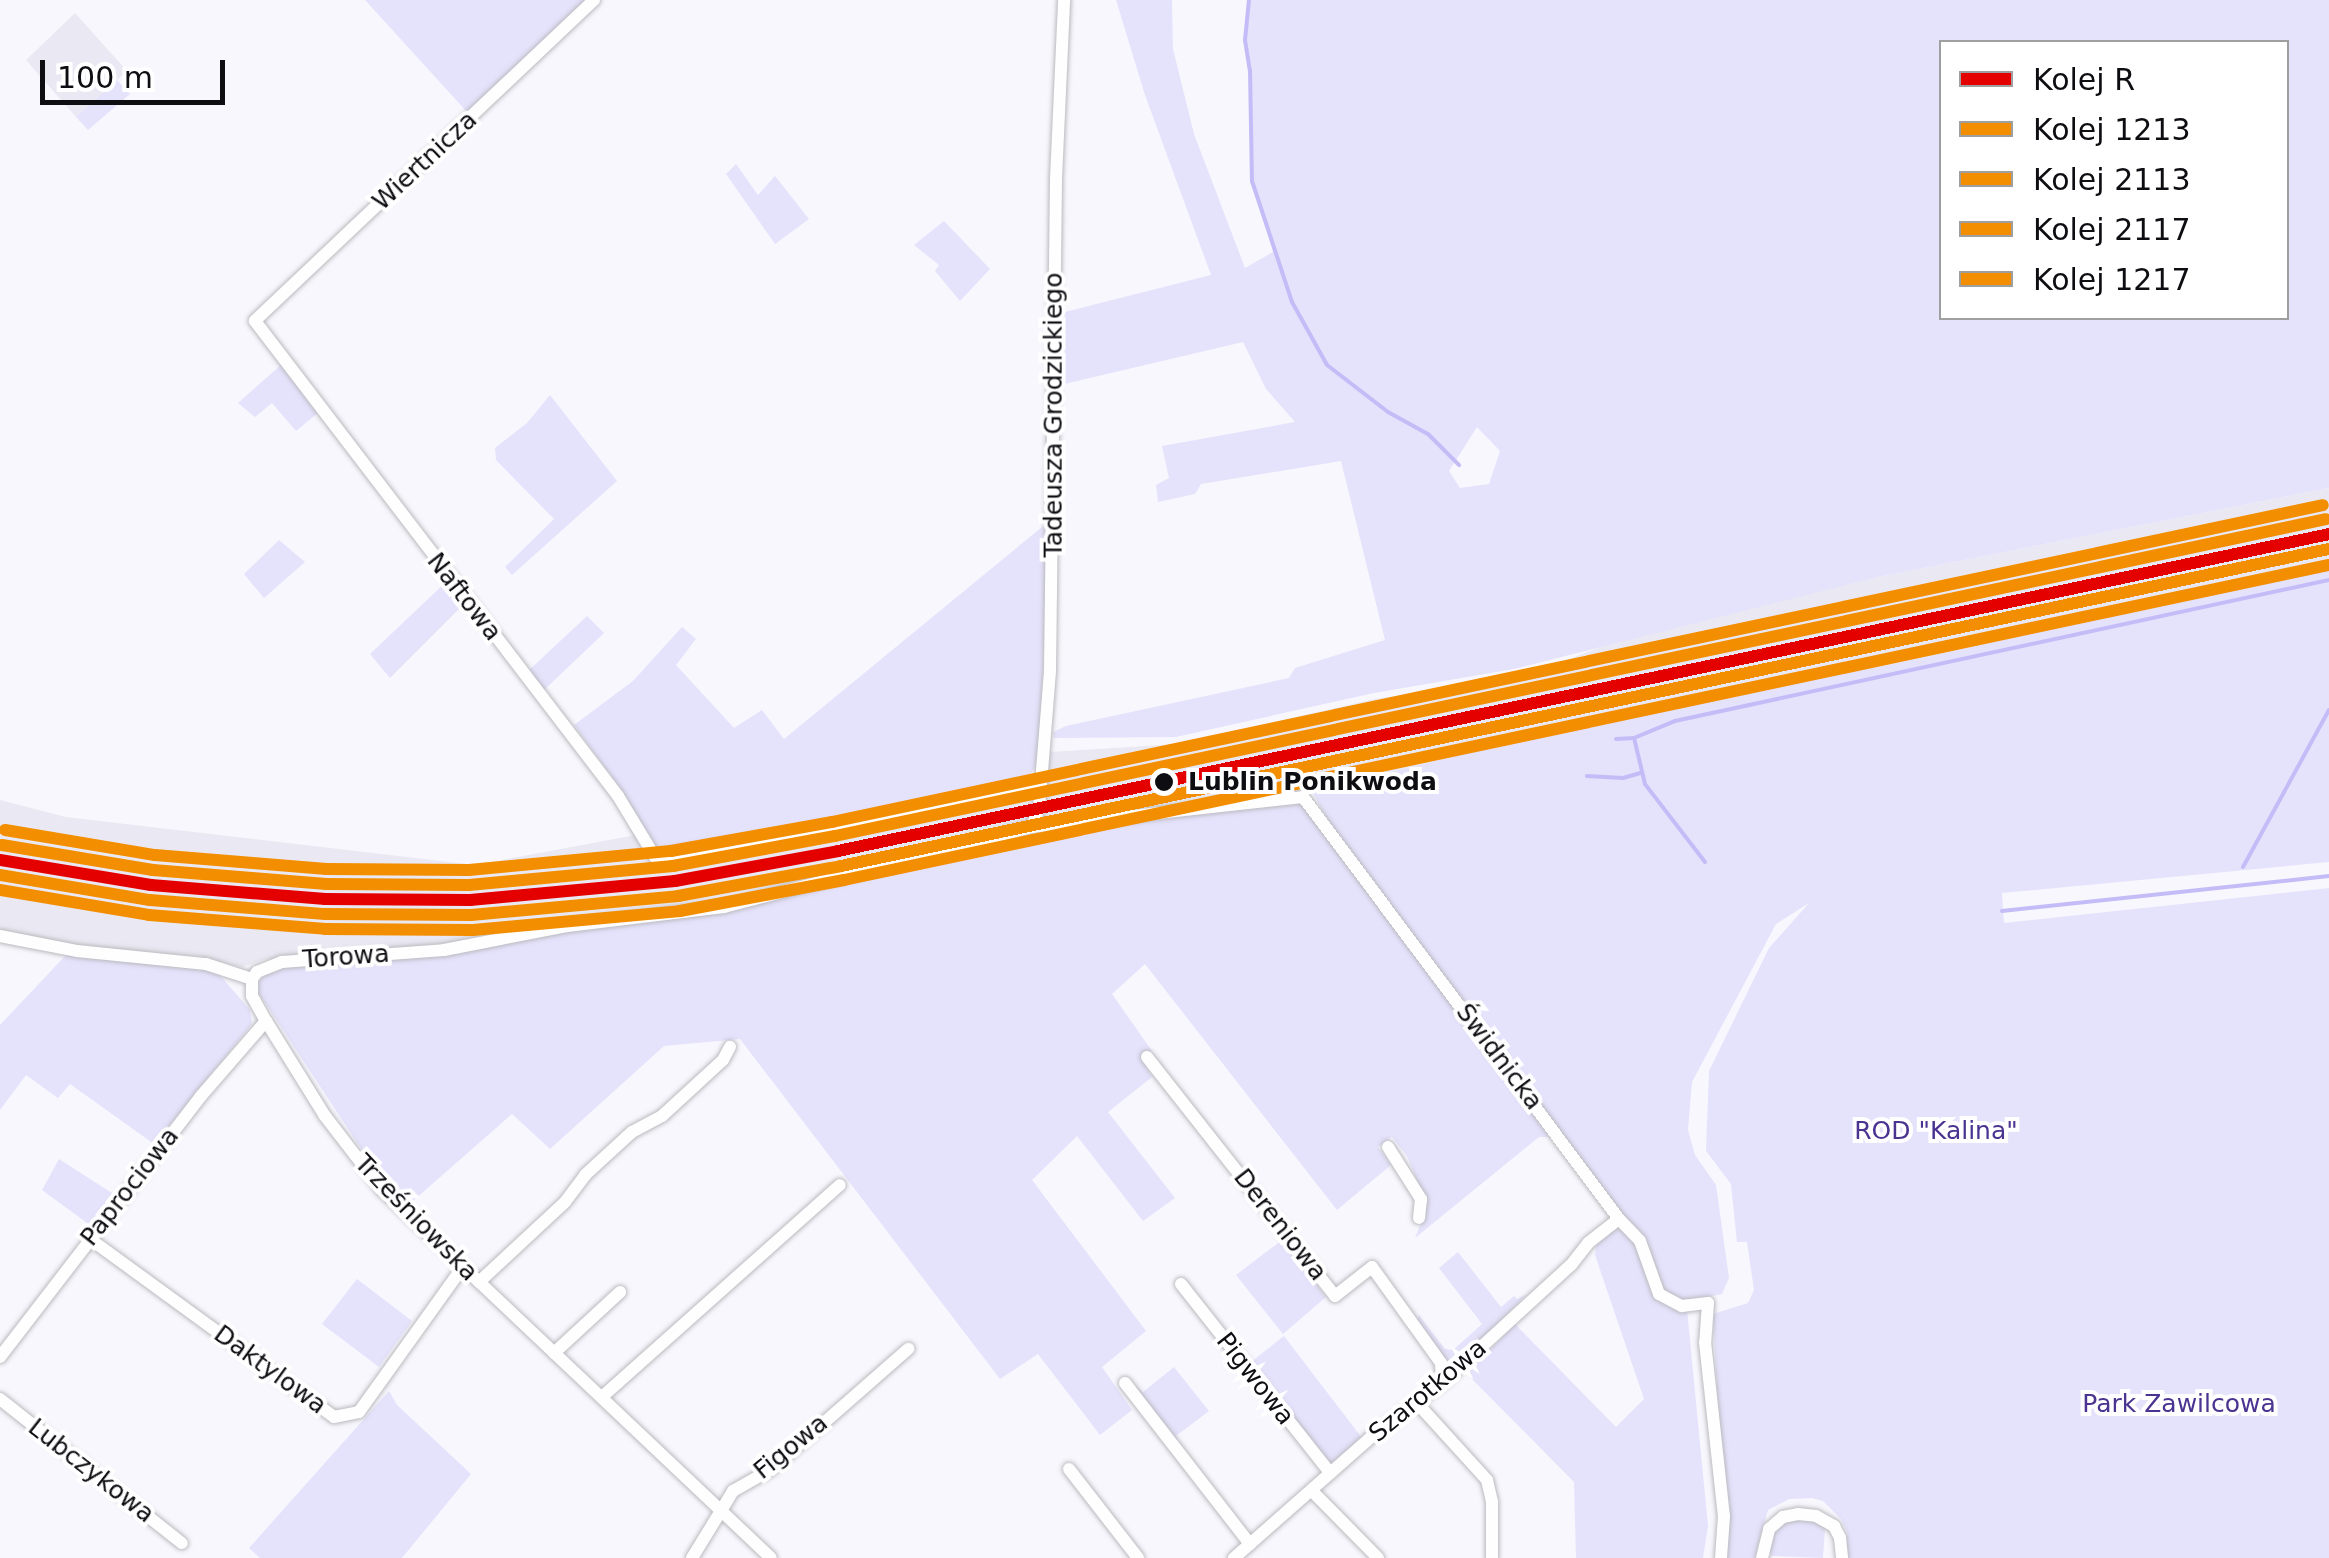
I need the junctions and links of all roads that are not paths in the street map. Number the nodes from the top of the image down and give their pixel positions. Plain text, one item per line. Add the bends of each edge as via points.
1 (594, 0) edge
2 (1064, 0) edge
3 (255, 322) joint
4 (1040, 785) junction
5 (1032, 827) junction
6 (0, 936) edge
7 (252, 979) junction
8 (266, 1022) junction
9 (730, 1047) dead end
10 (1146, 1056) dead end
11 (1388, 1147) dead end
12 (840, 1185) dead end
13 (1418, 1218) dead end
14 (1618, 1219) junction
15 (90, 1238) junction
16 (462, 1267) junction
17 (479, 1282) junction
18 (1180, 1284) dead end
19 (620, 1292) dead end
20 (908, 1349) dead end
21 (554, 1353) junction
22 (0, 1357) edge
23 (1125, 1383) dead end
24 (1442, 1384) junction
25 (603, 1396) junction
26 (0, 1400) edge
27 (1417, 1403) junction
28 (1070, 1468) dead end
29 (1330, 1473) junction
30 (1312, 1491) junction
31 (720, 1507) junction
32 (182, 1543) dead end
33 (1250, 1544) junction
34 (692, 1558) edge
35 (771, 1558) edge
36 (1138, 1558) edge
37 (1234, 1558) edge
38 (1378, 1558) edge
39 (1492, 1558) edge
40 (1721, 1558) edge
41 (1762, 1558) edge
42 (1842, 1558) edge

1 - 3 street, Wiertnicza
2 - 4 street, Tadeusza Grodzickiego via 1053,349 1055,524
3 - 4 street, Naftowa via 618,796 656,857 867,824
4 - 5 street, Tadeusza Grodzickiego
5 - 7 street, Torowa via 724,907 567,926 444,950 282,962
5 - 14 street, Świdnicka via 1303,797
6 - 7 street via 206,964
7 - 8 street, Trześniowska via 252,996
8 - 15 street, Paprociowa
8 - 16 street, Trześniowska via 369,1175
9 - 17 street via 662,1116 632,1132 585,1175 566,1202
10 - 24 street, Dereniowa via 1335,1296 1372,1268 1441,1362
11 - 13 street via 1421,1199
12 - 25 street
14 - 24 street, Szarotkowa
14 - 40 street, Świdnicka via 1640,1240 1659,1294 1682,1306 1708,1303 1705,1342 1724,1516
15 - 16 street, Daktylowa via 334,1417 359,1412
15 - 22 street, Paprociowa
16 - 17 street, Trześniowska
17 - 21 street, Trześniowska
18 - 29 street, Pigwowa
19 - 21 street
20 - 31 street, Figowa
21 - 25 street, Trześniowska
23 - 33 street
24 - 27 street, Szarotkowa
25 - 31 street, Trześniowska
26 - 32 street, Lubczykowa
27 - 29 street, Szarotkowa
27 - 39 street via 1487,1480
28 - 36 street
29 - 30 street, Szarotkowa
30 - 33 street, Szarotkowa
30 - 38 street
31 - 34 street, Figowa
31 - 35 street, Trześniowska
33 - 37 street, Szarotkowa
41 - 42 street via 1769,1528 1798,1514 1834,1526

